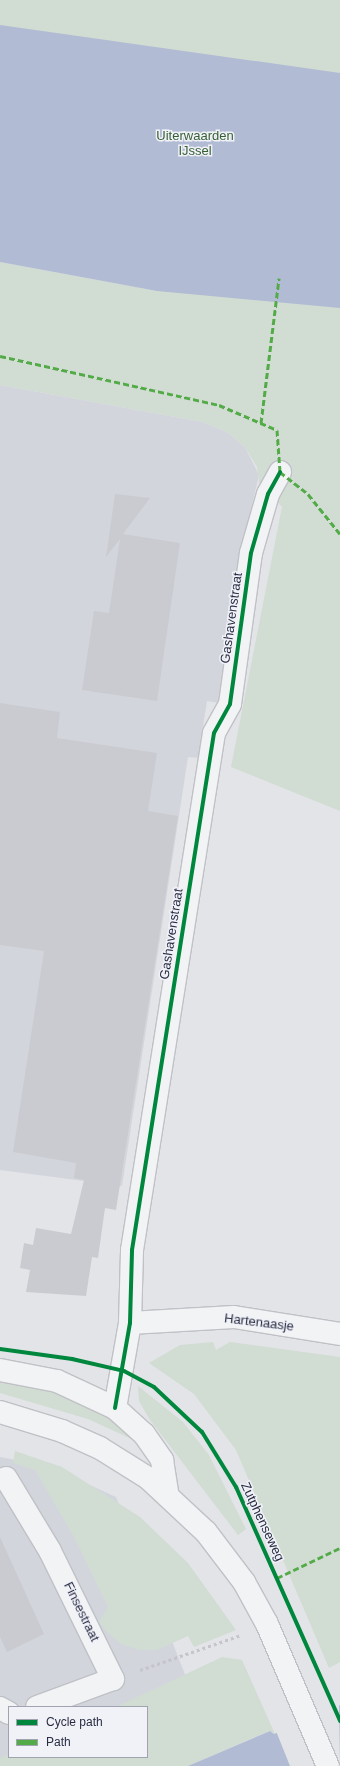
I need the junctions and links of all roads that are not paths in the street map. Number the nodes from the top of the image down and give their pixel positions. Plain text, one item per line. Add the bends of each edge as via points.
1 (280, 472) dead end
2 (130, 1323) junction
3 (340, 1334) edge
4 (0, 1370) edge
5 (116, 1408) junction
6 (0, 1412) edge
7 (6, 1478) dead end
8 (167, 1493) junction
9 (40, 1706) edge
10 (328, 1766) edge

1 - 2 street, Gashavenstraat via 268,494 251,553 230,704 214,733 132,1250
2 - 3 street, Hartenaasje via 234,1317
2 - 5 street, Gashavenstraat
4 - 5 street via 57,1381
5 - 8 street via 144,1434 162,1460
6 - 8 street via 81,1438 133,1468
7 - 9 street, Finsestraat via 50,1551 113,1679
8 - 10 street via 220,1548 266,1624

